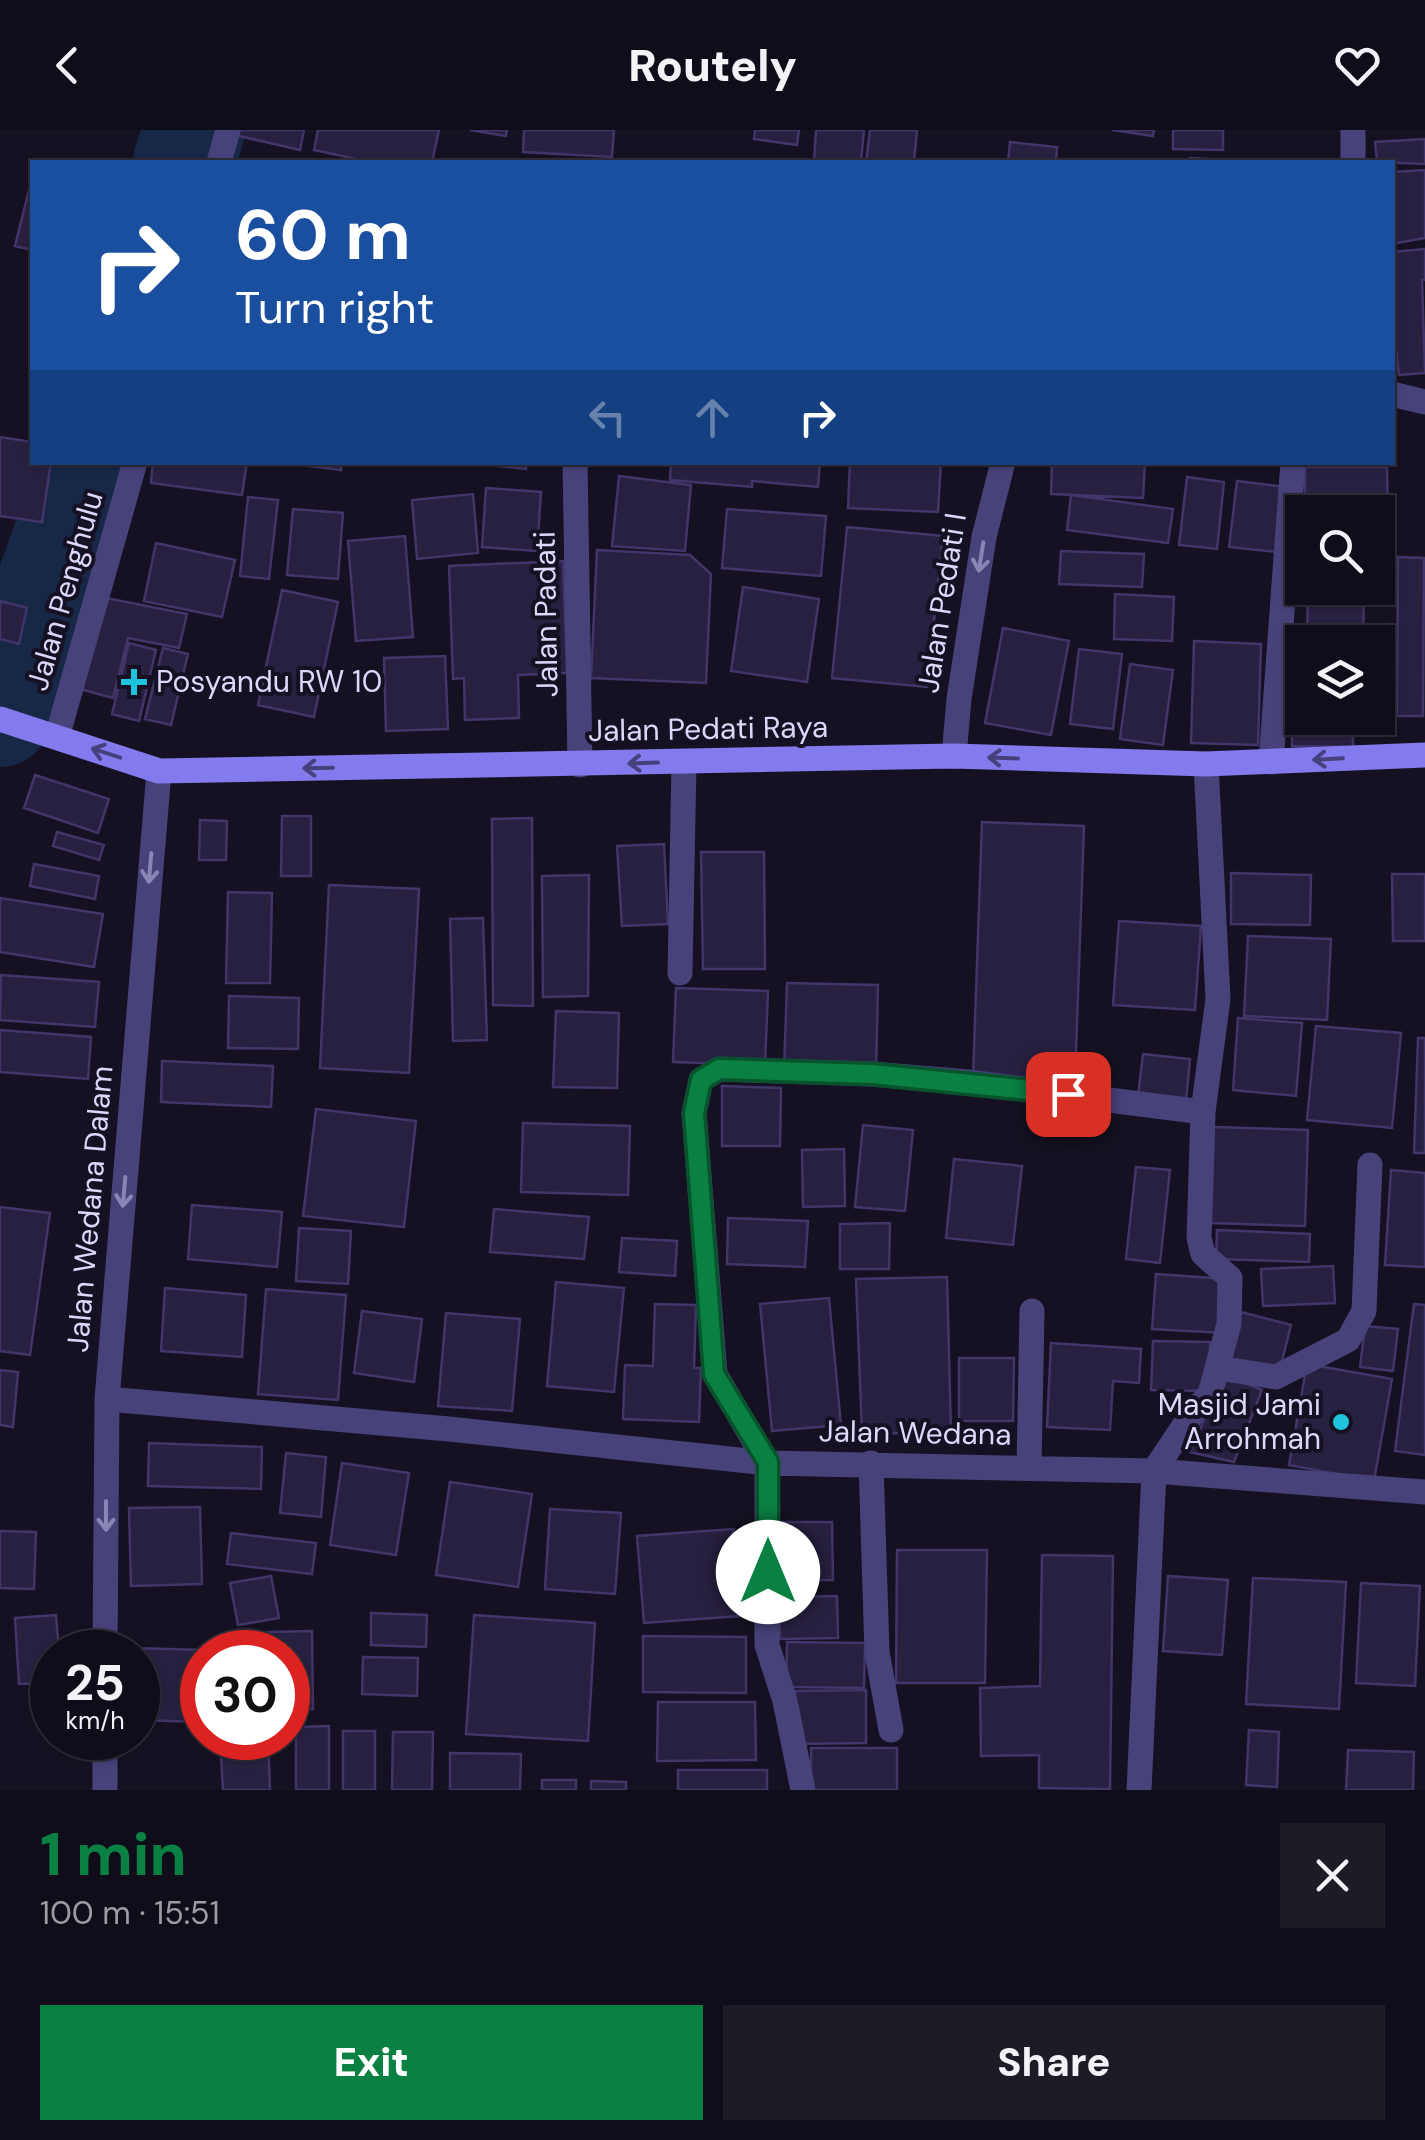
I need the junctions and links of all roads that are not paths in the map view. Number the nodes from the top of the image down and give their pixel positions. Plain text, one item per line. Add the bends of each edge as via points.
1 (228, 130) edge
2 (1353, 130) edge
3 (220, 160) edge
4 (1353, 160) edge
5 (1395, 395) edge
6 (1425, 402) edge
7 (133, 465) edge
8 (576, 465) edge
9 (1002, 465) edge
10 (1293, 465) edge
11 (0, 719) edge
12 (55, 737) junction
13 (1425, 755) edge
14 (954, 756) junction
15 (684, 762) junction
16 (1271, 762) junction
17 (580, 764) junction
18 (1206, 764) junction
19 (158, 771) junction
20 (680, 973) dead end
21 (1203, 1112) junction
22 (1370, 1165) dead end
23 (1032, 1311) dead end
24 (1218, 1368) junction
25 (107, 1398) junction
26 (768, 1462) junction
27 (871, 1463) junction
28 (1029, 1468) junction
29 (1154, 1472) junction
30 (1425, 1492) edge
31 (106, 1630) edge
32 (892, 1730) dead end
33 (105, 1760) edge
34 (105, 1790) edge
35 (803, 1790) edge
36 (1139, 1790) edge

1 - 3 street
2 - 4 street
5 - 6 street
7 - 12 street, Jalan Penghulu
8 - 17 street, Jalan Padati
9 -> 14 street, Jalan Pedati I via 984,536
10 - 16 street
11 - 12 street, Jalan Pedati Raya
19 -> 12 street, Jalan Pedati Raya
13 -> 16 street, Jalan Pedati Raya
14 - 15 street, Jalan Pedati Raya
18 -> 14 street, Jalan Pedati Raya
15 -> 17 street, Jalan Pedati Raya
15 - 20 street
16 - 18 street, Jalan Pedati Raya
17 -> 19 street, Jalan Pedati Raya
18 - 21 street via 1218,999
19 -> 25 street, Jalan Wedana Dalam
21 - 24 street via 1199,1238 1204,1254 1230,1278 1232,1292
21 - 26 street via 872,1074 719,1069 701,1080 694,1113 714,1374
22 - 24 street via 1364,1311 1357,1328 1348,1340 1276,1377
23 - 28 street
24 - 29 street via 1210,1394
25 - 26 street, Jalan Wedana
25 -> 31 street, Jalan Wedana Dalam
26 - 27 street, Jalan Wedana
26 - 35 street via 767,1645
27 - 28 street, Jalan Wedana
27 - 32 street via 876,1652
28 - 29 street, Jalan Wedana
29 - 30 street, Jalan Wedana
29 - 36 street
33 - 34 street

